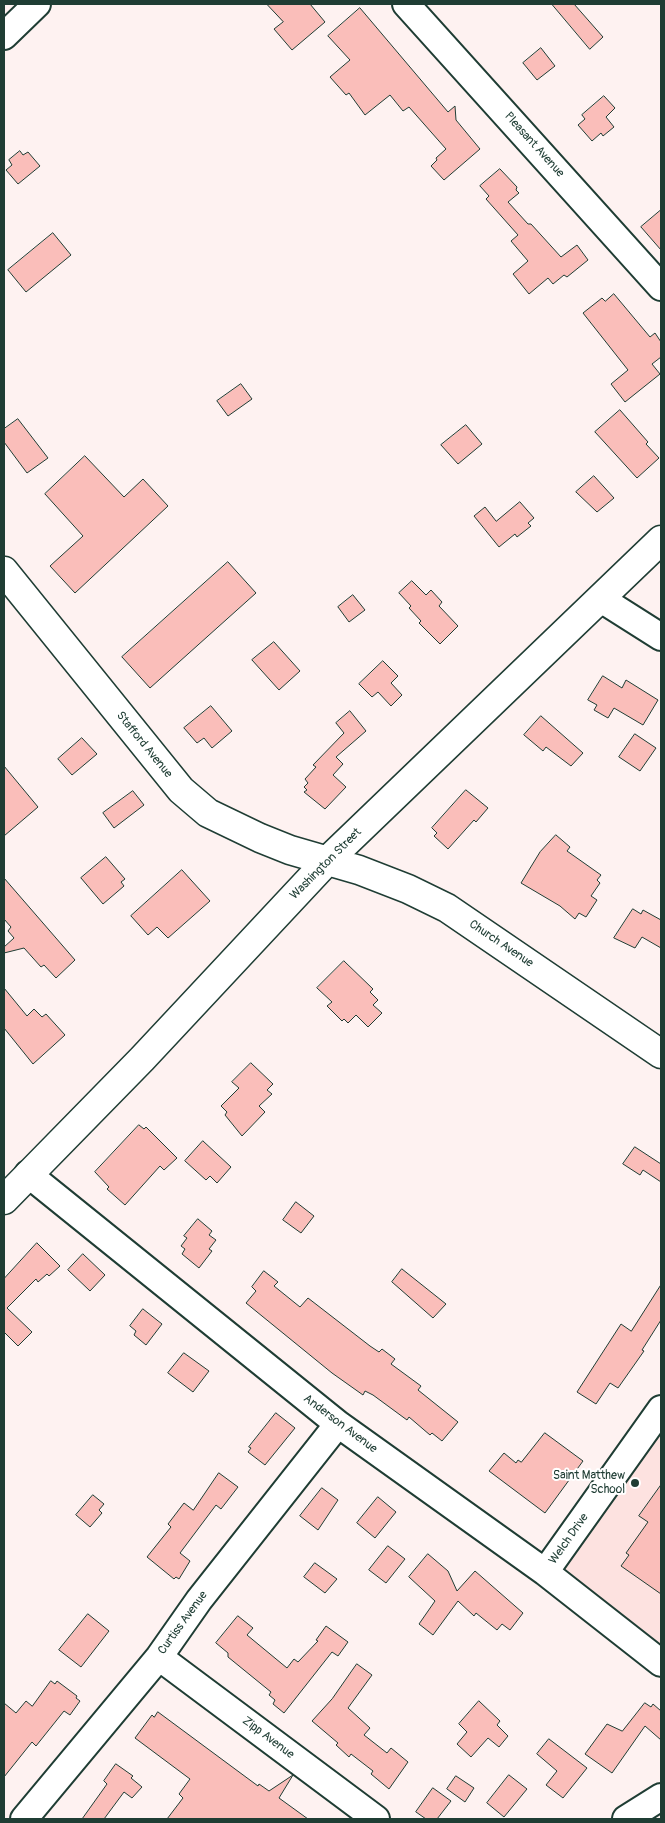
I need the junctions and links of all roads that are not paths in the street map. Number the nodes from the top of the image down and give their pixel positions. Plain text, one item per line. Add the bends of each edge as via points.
1 (37, 4) edge
2 (406, 4) edge
3 (4, 36) edge
4 (661, 287) edge
5 (661, 540) edge
6 (4, 572) edge
7 (601, 599) junction
8 (661, 637) edge
9 (328, 860) junction
10 (661, 1054) edge
11 (28, 1174) junction
12 (4, 1200) edge
13 (661, 1409) edge
14 (338, 1424) junction
15 (546, 1572) junction
16 (159, 1657) junction
17 (661, 1663) edge
18 (661, 1797) edge
19 (24, 1819) edge
20 (376, 1819) edge
21 (626, 1819) edge

1 - 3 street
2 - 4 street, Pleasant Avenue
5 - 7 main road, Washington Street
6 - 9 main road, Stafford Avenue via 181,790 208,813 290,850
7 - 8 street
7 - 9 main road, Washington Street
9 - 10 main road, Church Avenue via 408,889 447,908
9 - 11 main road, Washington Street via 142,1059
11 - 12 main road, Washington Street
11 - 14 street, Anderson Avenue
13 - 15 street, Welch Drive
14 - 15 street, Anderson Avenue
14 - 16 street, Curtiss Avenue via 199,1600
15 - 17 street, Anderson Avenue
16 - 19 street, Curtiss Avenue
16 - 20 street, Zipp Avenue
18 - 21 street

